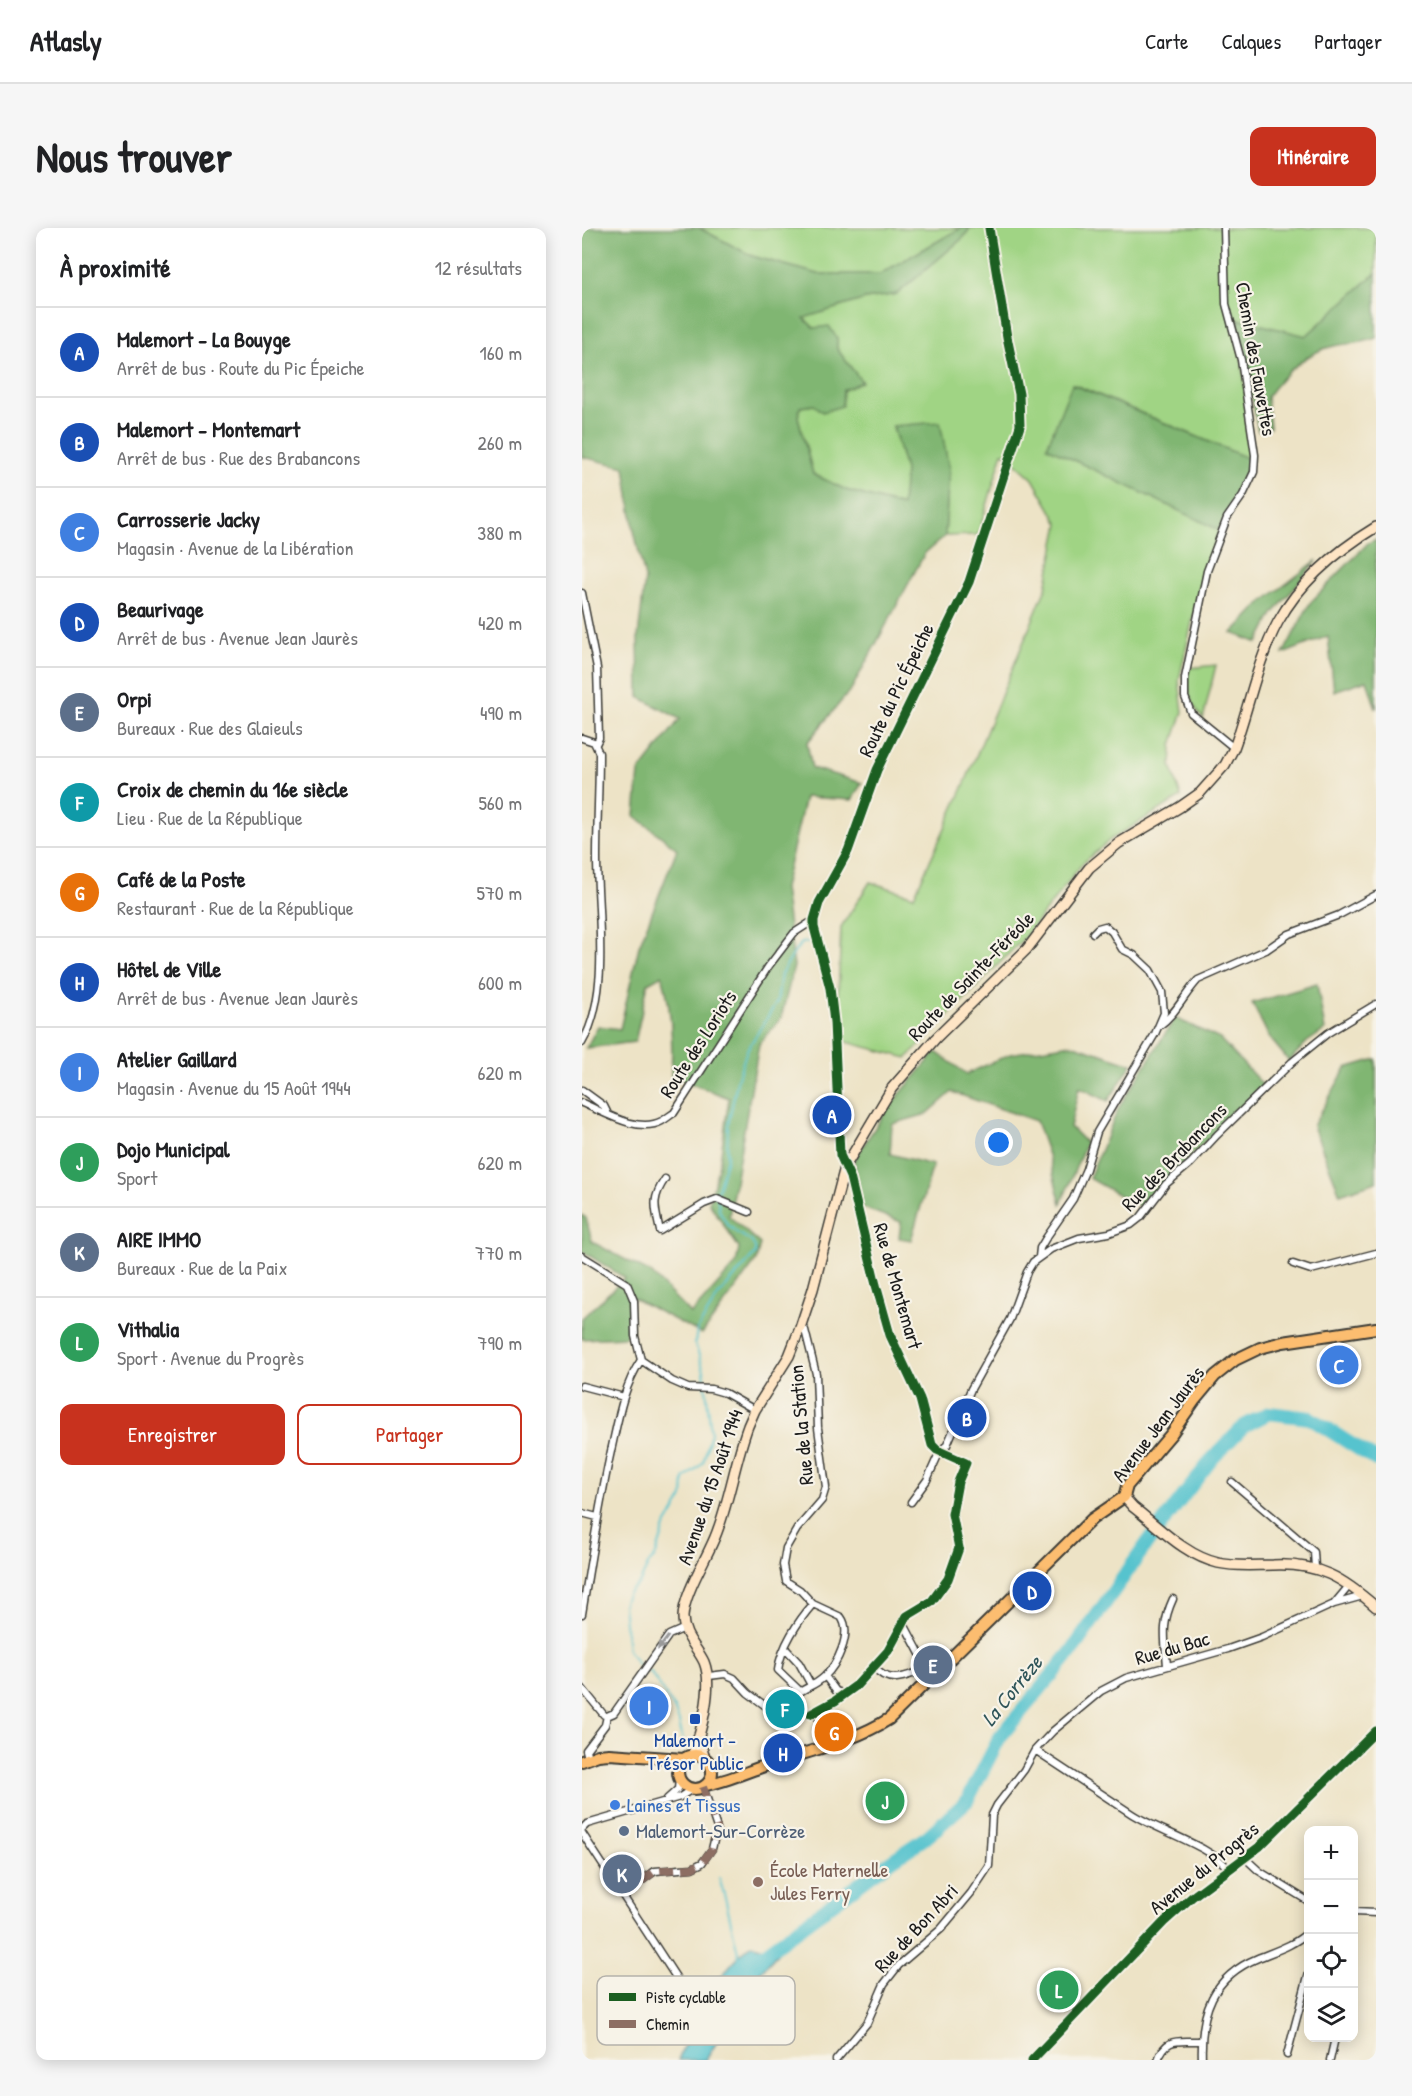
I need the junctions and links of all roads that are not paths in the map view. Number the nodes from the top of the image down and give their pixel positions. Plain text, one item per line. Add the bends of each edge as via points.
1 (989, 228) edge
2 (1224, 228) edge
3 (1376, 527) edge
4 (582, 593) edge
5 (582, 738) edge
6 (597, 744) junction
7 (1234, 748) junction
8 (1376, 895) edge
9 (814, 920) junction
10 (1093, 933) dead end
11 (1376, 1004) edge
12 (1159, 1026) junction
13 (582, 1043) edge
14 (582, 1090) edge
15 (582, 1102) edge
16 (607, 1113) junction
17 (845, 1167) junction
18 (665, 1179) dead end
19 (749, 1212) dead end
20 (1376, 1253) edge
21 (582, 1256) edge
22 (1039, 1257) junction
23 (1293, 1264) dead end
24 (800, 1328) junction
25 (1376, 1328) edge
26 (641, 1360) junction
27 (582, 1386) edge
28 (624, 1397) junction
29 (755, 1410) junction
30 (940, 1451) junction
31 (1232, 1482) dead end
32 (1124, 1497) junction
33 (911, 1502) dead end
34 (582, 1514) edge
35 (597, 1517) junction
36 (1315, 1568) junction
37 (1349, 1586) junction
38 (1173, 1599) dead end
39 (1371, 1600) edge
40 (813, 1604) junction
41 (1334, 1604) junction
42 (582, 1614) edge
43 (903, 1622) junction
44 (685, 1628) junction
45 (785, 1648) junction
46 (1167, 1666) junction
47 (874, 1667) junction
48 (930, 1673) junction
49 (709, 1676) junction
50 (825, 1676) junction
51 (811, 1685) junction
52 (582, 1688) edge
53 (800, 1691) junction
54 (846, 1694) junction
55 (789, 1712) junction
56 (811, 1714) junction
57 (607, 1716) junction
58 (1376, 1731) edge
59 (852, 1737) junction
60 (699, 1738) junction
61 (1035, 1750) junction
62 (658, 1758) junction
63 (688, 1758) junction
64 (705, 1759) junction
65 (585, 1760) edge
66 (711, 1769) junction
67 (679, 1776) junction
68 (736, 1776) junction
69 (700, 1787) junction
70 (664, 1801) junction
71 (582, 1831) edge
72 (1245, 1858) junction
73 (1228, 1869) junction
74 (622, 1895) junction
75 (1304, 1899) edge
76 (1358, 1912) edge
77 (1376, 1914) edge
78 (1304, 1936) edge
79 (676, 1976) edge
80 (1305, 1988) edge
81 (1201, 2041) junction
82 (1334, 2042) edge
83 (1287, 2055) dead end
84 (836, 2060) edge
85 (1032, 2060) edge
86 (1158, 2060) edge
87 (1202, 2060) edge
88 (1330, 2060) edge

1 - 9 street, Route du Pic Épeiche via 1019,394 1020,426 969,582 877,770 848,851 819,903
2 - 7 street, Chemin des Fauvettes via 1226,304 1241,360 1256,455 1254,472 1227,518 1207,571 1185,678 1185,697 1191,713
3 - 7 main road, Route de Sainte-Féréole via 1329,561 1291,601 1268,644
4 - 6 street via 597,668
5 - 6 street
6 - 13 street via 599,990
7 - 17 main road, Route de Sainte-Féréole via 1226,765 1200,793 1119,843 1089,868 1028,949 936,1038 892,1088
8 - 12 street via 1198,980 1170,1018
9 - 16 street, Route des Loriots via 794,933 768,967 674,1113 662,1122 648,1125
9 - 17 street via 834,1022 840,1155
10 - 12 street via 1105,927 1122,949 1150,970 1162,992 1164,1013
11 - 22 street, Rue des Brabancons via 1328,1033 1292,1062 1166,1184 1131,1225 1079,1238
12 - 22 street via 1097,1132 1073,1199 1040,1248
14 - 16 street via 604,1106
15 - 16 street, Route des Loriots
17 - 24 main road, Avenue du 15 Août 1944
17 - 30 street, Rue de Montemart via 890,1335 920,1399 932,1445
18 - 19 street via 654,1198 660,1231 717,1199
20 - 23 street via 1311,1270
21 - 26 street via 627,1284 634,1301 635,1336
22 - 30 street via 1027,1272 1010,1319 971,1389 947,1445
24 - 29 main road, Avenue du 15 Août 1944 via 789,1356
24 - 40 street, Rue de la Station via 805,1330 816,1374 826,1487 822,1500 786,1548 783,1565 786,1581
25 - 32 main road, Avenue Jean Jaurès via 1283,1342 1235,1360 1195,1400 1127,1486
26 - 28 street
26 - 29 street via 672,1381 688,1388 725,1393
27 - 28 street
28 - 35 street
29 - 44 main road, Avenue du 15 Août 1944 via 740,1448 717,1534 685,1604
30 - 33 street via 927,1480
30 - 43 street via 966,1463 952,1514 959,1548 948,1579 932,1601
31 - 36 street via 1314,1552
32 - 36 main road via 1187,1548 1216,1563
32 - 48 main road, Avenue Jean Jaurès via 1092,1519
34 - 35 street
35 - 42 street
36 - 37 main road
37 - 39 main road
37 - 41 street, Rue du Bac
38 - 46 street via 1164,1628
39 - 41 street, Rue du Bac
40 - 45 street
40 - 50 street, Rue de la Station via 843,1620 846,1634
41 - 46 street, Rue du Bac via 1262,1637
43 - 47 street via 888,1651
43 - 48 street
44 - 49 main road
44 -> 57 street via 669,1635 614,1713
45 - 51 street
45 - 53 street via 778,1670
46 - 61 street, Rue du Bac via 1126,1678 1101,1691
47 - 48 street via 886,1677
47 - 54 street
48 - 59 main road, Avenue Jean Jaurès via 889,1719
49 - 55 street via 725,1674 734,1678 771,1710
49 - 60 main road
50 - 51 street
50 - 54 street via 836,1691
51 - 53 street
52 - 57 street
53 - 55 street via 790,1703
54 - 56 street
55 - 56 street
56 - 59 street via 850,1731
57 - 65 street via 605,1725 586,1750
58 - 72 street, Avenue du Progrès
59 - 68 main road, Avenue Jean Jaurès
60 - 63 main road
60 - 64 main road
61 - 73 street via 1133,1815 1204,1851
61 - 84 street, Rue de Bon Abri via 992,1815 989,1866 941,1929 899,1965 884,1984 867,2023
62 - 63 main road
62 - 65 main road via 609,1754
62 - 67 main road
63 - 64 main road
63 - 67 main road via 678,1768
64 - 66 main road
66 - 68 main road via 716,1774
66 - 69 main road via 710,1778
67 - 69 main road via 682,1784
67 - 70 street via 678,1789
68 - 69 main road, Avenue Jean Jaurès
69 - 70 street, Avenue Jean Jaurès
69 - 74 street via 717,1828 712,1849 702,1863 692,1868 655,1871
70 - 71 street, Avenue Jean Jaurès via 587,1824
71 - 74 street
72 - 73 street, Avenue du Progrès
72 - 75 street
73 - 85 street, Avenue du Progrès via 1164,1922
74 - 79 street
76 - 77 street
78 - 81 street via 1251,1961 1223,1981 1206,2009
80 - 83 street
81 - 86 street via 1171,2043 1162,2048
81 - 87 street
82 - 88 street

